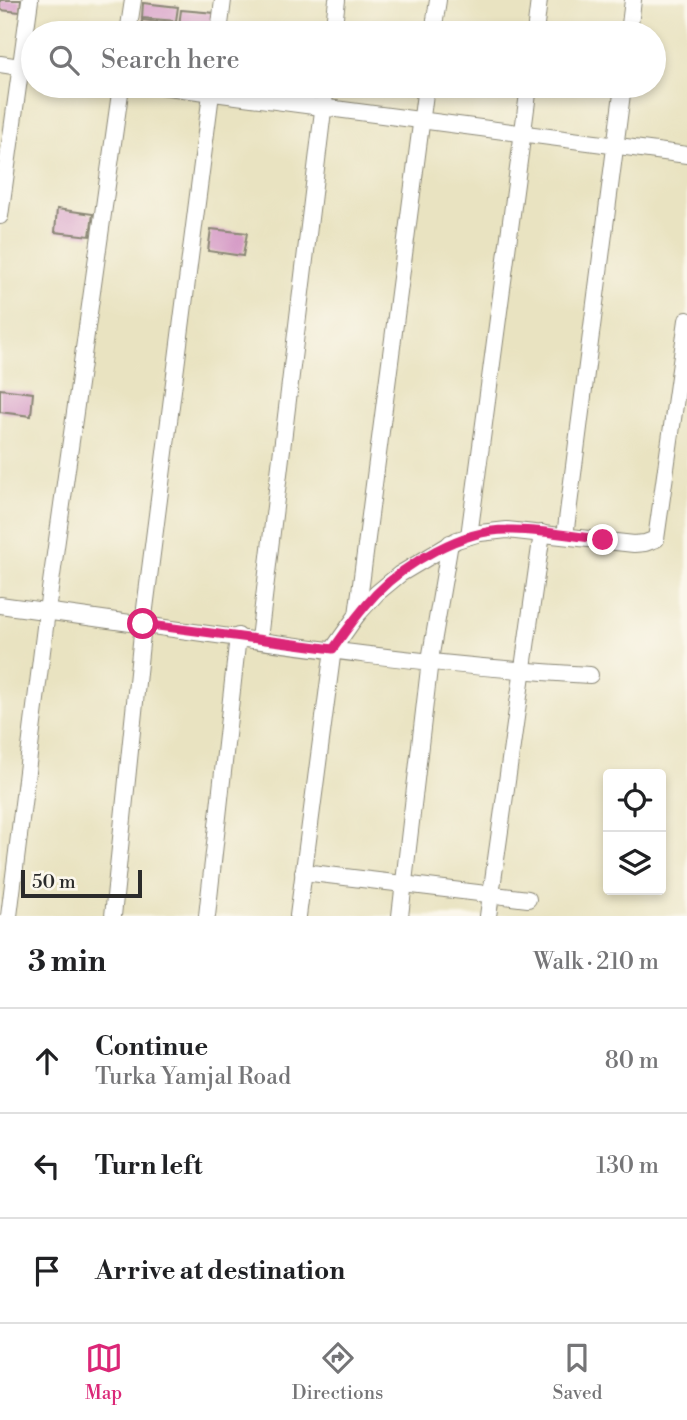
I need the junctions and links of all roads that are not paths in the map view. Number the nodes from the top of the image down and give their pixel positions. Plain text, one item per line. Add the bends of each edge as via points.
1 (30, 0) edge
2 (133, 0) edge
3 (223, 0) edge
4 (337, 0) edge
5 (438, 0) edge
6 (539, 0) edge
7 (633, 0) edge
8 (29, 21) edge
9 (130, 21) edge
10 (220, 21) edge
11 (334, 21) edge
12 (435, 21) edge
13 (536, 21) edge
14 (630, 21) edge
15 (0, 64) edge
16 (21, 67) edge
17 (22, 98) edge
18 (119, 98) edge
19 (210, 98) edge
20 (267, 98) edge
21 (324, 98) edge
22 (424, 98) edge
23 (528, 98) edge
24 (622, 98) edge
25 (323, 107) junction
26 (421, 121) junction
27 (523, 134) junction
28 (616, 146) junction
29 (687, 155) edge
30 (0, 216) edge
31 (687, 320) edge
32 (542, 533) junction
33 (469, 536) junction
34 (565, 536) junction
35 (450, 543) junction
36 (0, 605) edge
37 (47, 611) junction
38 (357, 615) junction
39 (143, 624) junction
40 (238, 636) junction
41 (259, 639) junction
42 (333, 649) junction
43 (430, 660) junction
44 (521, 671) junction
45 (590, 675) dead end
46 (303, 872) junction
47 (405, 886) junction
48 (492, 894) junction
49 (528, 899) dead end
50 (9, 916) edge
51 (113, 916) edge
52 (207, 916) edge
53 (298, 916) edge
54 (400, 916) edge
55 (488, 916) edge

1 - 8 street
2 - 9 street
3 - 10 street
4 - 11 street
5 - 12 street
6 - 13 street
7 - 14 street
15 - 16 street
17 - 30 street
18 - 37 street
19 - 39 street
20 - 25 street
21 - 25 street
22 - 26 street
23 - 27 street
24 - 28 street
25 - 26 street
25 - 41 street
26 - 27 street
26 - 38 street
27 - 28 street
27 - 33 street
28 - 29 street
28 - 34 street
31 - 34 street via 656,539 634,544
32 - 33 street via 507,530
32 - 34 street
32 - 44 street
33 - 35 street
35 - 38 street via 400,573
35 - 43 street
36 - 37 street
37 - 39 street
37 - 50 street
38 - 42 street
39 - 40 street
39 - 51 street
40 - 41 street
40 - 52 street
41 - 42 street
42 - 43 street
42 - 46 street
43 - 44 street
43 - 47 street
44 - 45 street
44 - 48 street
46 - 47 street
46 - 53 street
47 - 48 street
47 - 54 street
48 - 49 street
48 - 55 street

